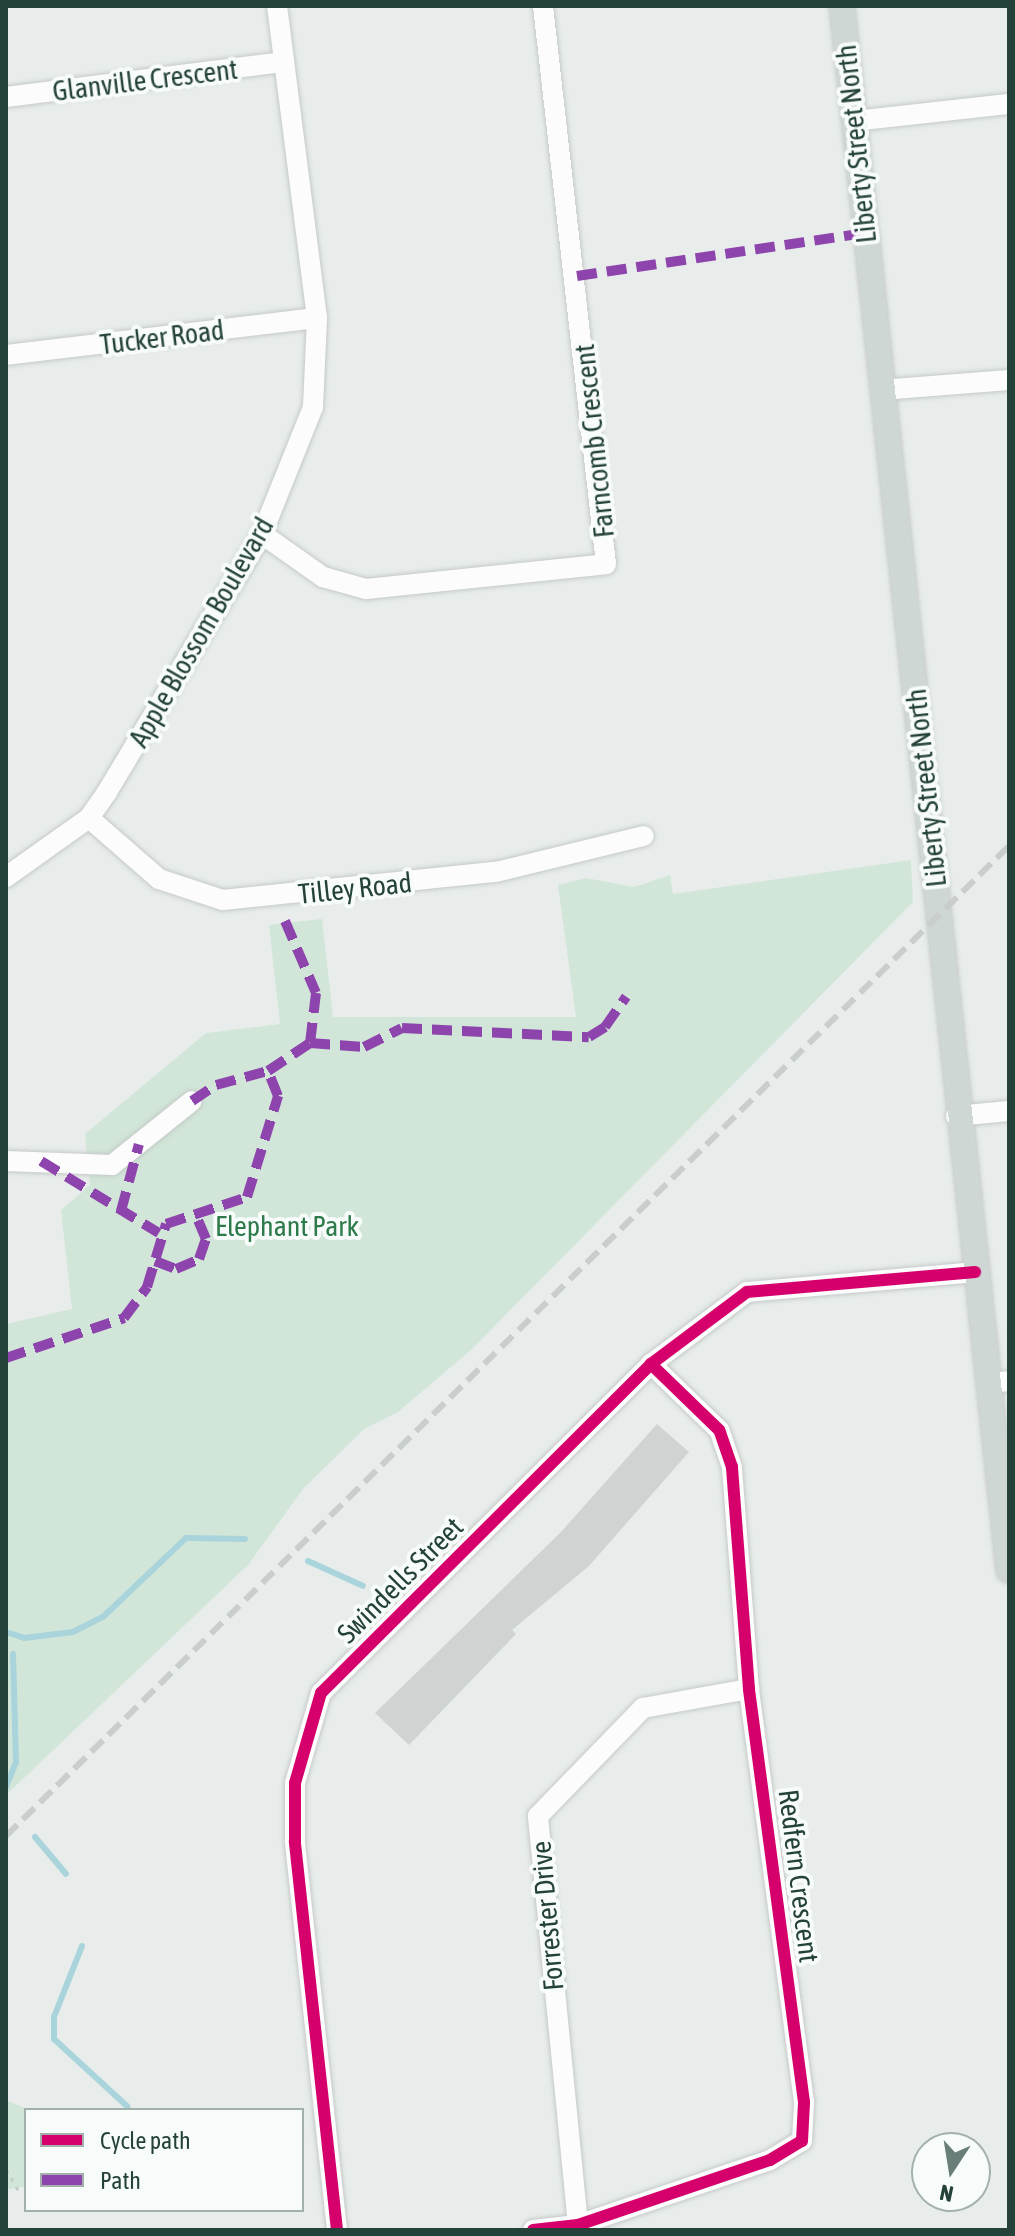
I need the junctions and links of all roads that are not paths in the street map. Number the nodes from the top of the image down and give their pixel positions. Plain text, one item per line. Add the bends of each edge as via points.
1 (277, 6) edge
2 (543, 6) edge
3 (842, 6) edge
4 (284, 62) junction
5 (6, 97) edge
6 (1009, 104) edge
7 (854, 121) junction
8 (317, 318) junction
9 (6, 355) edge
10 (1009, 380) edge
11 (881, 390) junction
12 (262, 534) junction
13 (89, 818) junction
14 (644, 836) dead end
15 (6, 877) edge
16 (192, 1101) dead end
17 (1009, 1111) edge
18 (956, 1116) junction
19 (6, 1161) edge
20 (975, 1272) junction
21 (651, 1364) junction
22 (999, 1382) edge
23 (1009, 1570) edge
24 (749, 1689) junction
25 (578, 2225) junction
26 (337, 2230) edge
27 (533, 2230) edge

1 - 4 street, Apple Blossom Boulevard
2 - 12 street, Farncomb Crescent via 606,564 366,589 323,577
3 - 7 main road, Liberty Street North
4 - 5 street, Glanville Crescent
4 - 8 street, Apple Blossom Boulevard
6 - 7 street
7 - 11 main road, Liberty Street North
8 - 9 street, Tucker Road
8 - 12 street, Apple Blossom Boulevard via 313,407
10 - 11 street
11 - 18 main road, Liberty Street North
12 - 13 street, Apple Blossom Boulevard
13 - 14 street, Tilley Road via 159,879 223,900 496,872
13 - 15 street, Apple Blossom Boulevard
16 - 19 street via 112,1165
17 - 18 street
18 - 20 main road, Liberty Street North
20 - 21 street, Swindells Street via 747,1292
20 - 22 main road, Liberty Street North
21 - 24 street, Redfern Crescent via 719,1430 732,1467
21 - 26 street, Swindells Street via 321,1693 295,1783 295,1841
22 - 23 main road, Liberty Street North
24 - 25 street, Forrester Drive via 643,1708 538,1816
24 - 25 street, Redfern Crescent via 804,2102 802,2141 770,2160
25 - 27 street, Redfern Crescent

